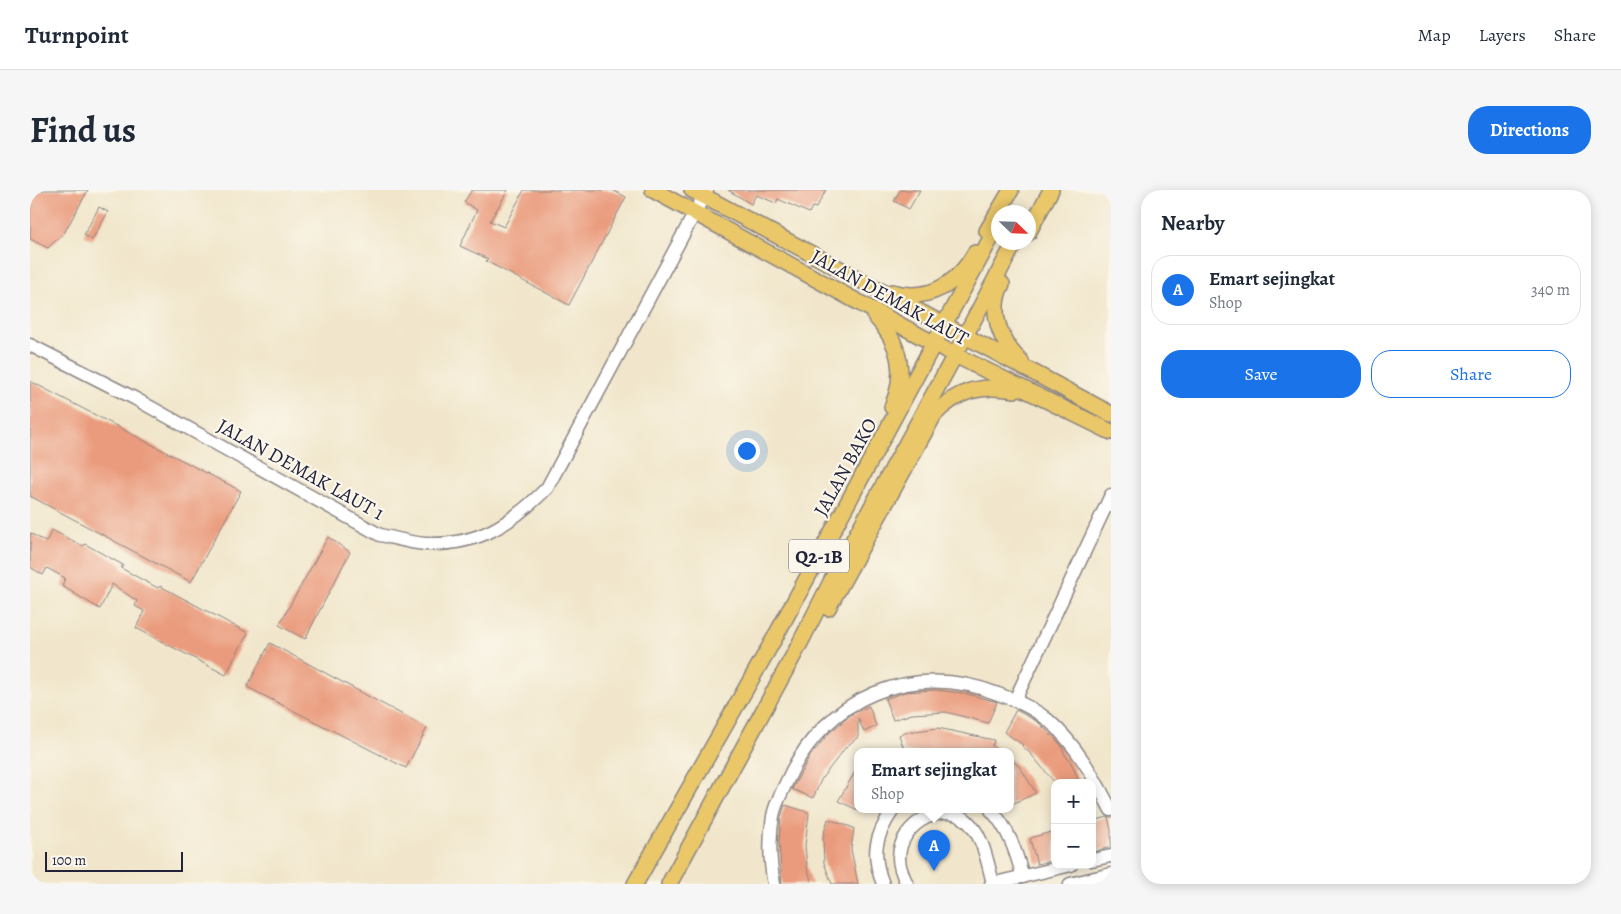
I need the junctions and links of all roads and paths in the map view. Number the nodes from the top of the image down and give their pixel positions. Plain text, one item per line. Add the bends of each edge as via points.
1 (653, 190) edge
2 (1011, 190) edge
3 (1017, 190) edge
4 (1043, 190) edge
5 (1051, 190) edge
6 (700, 192) edge
7 (1009, 205) edge
8 (1035, 205) edge
9 (694, 213) junction
10 (1036, 218) edge
11 (991, 238) edge
12 (1011, 250) edge
13 (1020, 250) edge
14 (871, 286) junction
15 (866, 306) junction
16 (945, 326) junction
17 (965, 337) junction
18 (935, 344) junction
19 (30, 345) edge
20 (955, 355) junction
21 (1036, 374) junction
22 (1028, 392) junction
23 (1111, 414) edge
24 (1111, 432) edge
25 (1111, 495) edge
26 (774, 639) junction
27 (797, 649) junction
28 (1015, 700) junction
29 (1111, 810) edge
30 (891, 813) edge
31 (994, 813) edge
32 (1111, 856) edge
33 (1096, 859) edge
34 (1055, 869) edge
35 (1111, 874) edge
36 (1022, 877) junction
37 (635, 884) edge
38 (669, 884) edge
39 (774, 884) edge
40 (883, 884) edge
41 (906, 884) edge
42 (992, 884) edge
43 (1070, 884) edge

1 - 9 main road, JALAN DEMAK LAUT
2 - 14 main road via 970,261 956,277 931,292 919,295 909,296
3 - 7 main road
4 - 8 main road
5 - 10 main road
6 - 9 street, JALAN DEMAK LAUT 1
6 - 14 main road, JALAN DEMAK LAUT
9 - 15 main road, JALAN DEMAK LAUT
9 - 19 street, JALAN DEMAK LAUT 1 via 547,488 503,525 463,542 424,544 380,535 134,398
11 - 16 main road, JALAN BAKO / Q2-1B
12 - 17 main road
13 - 21 main road via 998,290 995,303 999,329 1006,344
14 - 16 main road, JALAN DEMAK LAUT
15 - 18 main road, JALAN DEMAK LAUT
15 - 26 main road via 888,329 895,346 900,363 898,392 776,621
16 - 17 main road, JALAN DEMAK LAUT
16 - 18 main road, JALAN BAKO / Q2-1B
17 - 20 main road
17 - 21 main road, JALAN DEMAK LAUT
18 - 20 main road, JALAN DEMAK LAUT
18 - 26 main road, JALAN BAKO / Q2-1B
20 - 22 main road, JALAN DEMAK LAUT
20 - 27 main road
21 - 23 main road, JALAN DEMAK LAUT
22 - 24 main road, JALAN DEMAK LAUT
22 - 27 main road via 983,388 963,393 944,404 934,415 811,639
25 - 28 street
26 - 37 main road, JALAN BAKO / Q2-1B
27 - 38 main road
28 - 29 street via 1039,713 1064,735 1095,779
28 - 39 street via 967,684 924,681 876,692 837,715 800,755 773,815
30 - 40 street via 880,831 876,848
31 - 36 street via 1014,845
32 - 33 street
34 - 36 street
35 - 43 street
36 - 42 street
41 - 42 street via 899,865 904,837 920,820 942,814 964,818 971,824 982,846

